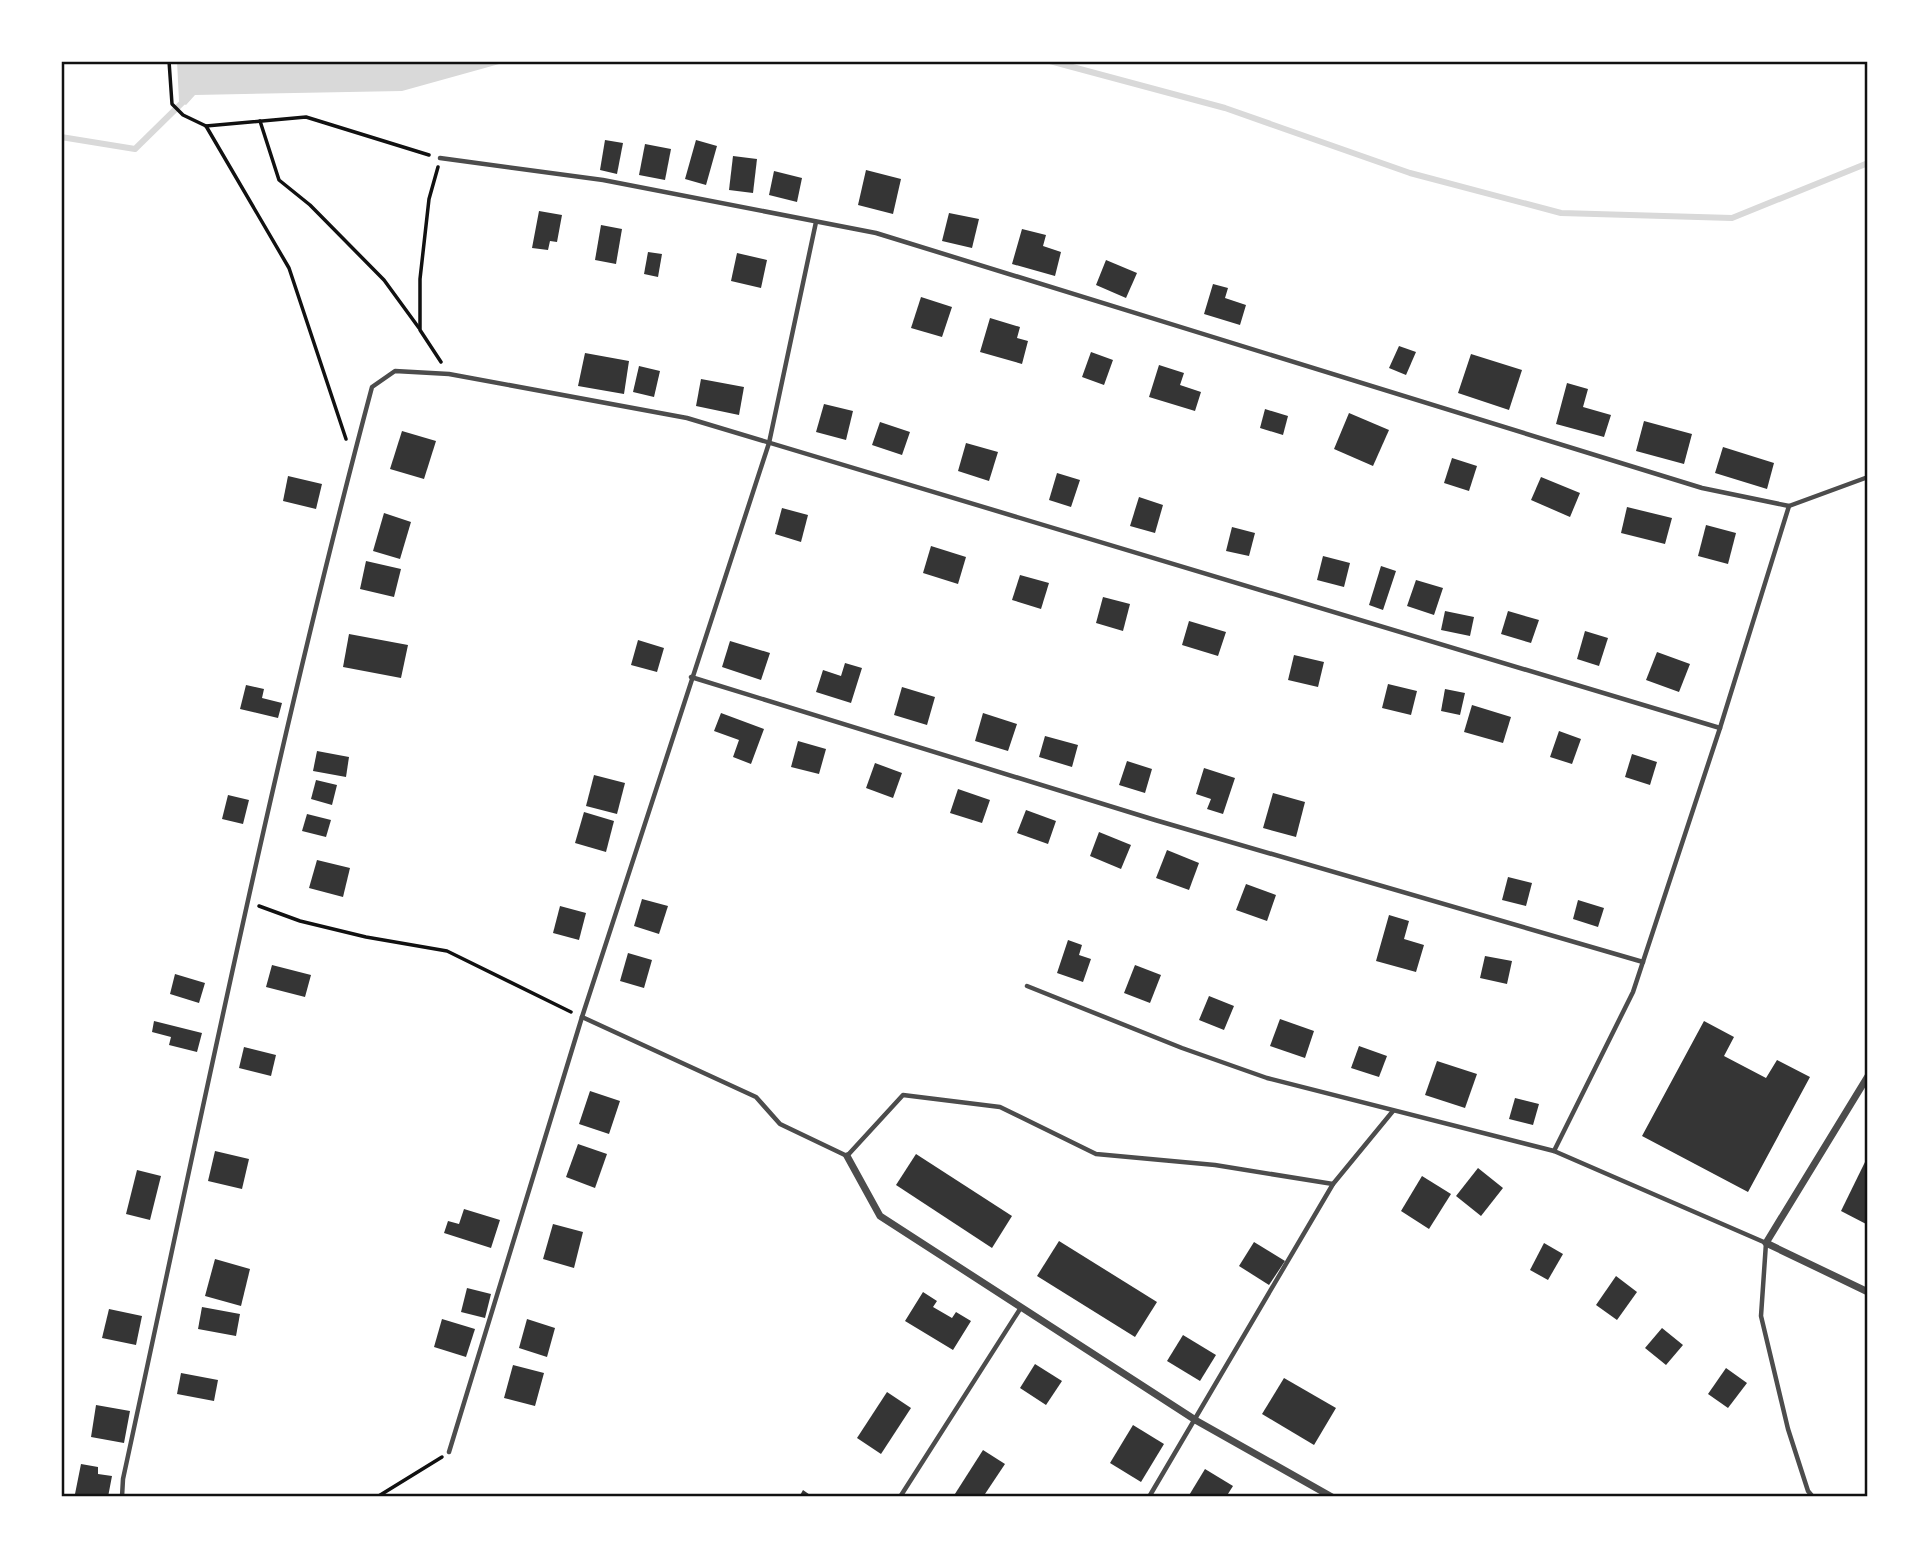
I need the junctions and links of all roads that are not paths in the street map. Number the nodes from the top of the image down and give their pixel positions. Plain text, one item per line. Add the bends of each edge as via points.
1 (440, 158) road end
2 (816, 222) junction
3 (769, 443) junction
4 (1868, 477) edge
5 (1789, 506) junction
6 (691, 677) junction
7 (1720, 728) junction
8 (1643, 961) junction
9 (1027, 986) dead end
10 (582, 1017) junction
11 (1868, 1076) edge
12 (1394, 1111) junction
13 (1554, 1151) junction
14 (847, 1156) junction
15 (1334, 1184) junction
16 (1766, 1243) junction
17 (1868, 1292) edge
18 (1020, 1309) junction
19 (1197, 1421) junction
20 (449, 1452) road end
21 (122, 1497) edge
22 (900, 1497) edge
23 (1149, 1497) edge
24 (1332, 1497) edge
25 (1813, 1497) edge

1 - 2 lane via 603,180
2 - 3 lane
2 - 5 lane via 876,233 1702,488
3 - 6 lane
3 - 7 lane
3 - 21 lane via 687,418 449,374 395,371 373,387 249,902 125,1466
4 - 5 lane
5 - 7 lane
6 - 8 lane via 1155,820
6 - 10 lane
7 - 8 lane
8 - 13 lane via 1633,992
9 - 12 lane via 1267,1078
10 - 14 lane via 756,1097 780,1124
10 - 20 lane
11 - 16 street
12 - 13 lane
12 - 15 lane
13 - 16 lane
14 - 15 lane via 903,1095 1000,1107 1096,1154 1215,1165
14 - 18 street via 880,1216
15 - 19 lane
16 - 17 street
16 - 25 lane via 1761,1316 1788,1429
18 - 19 street
18 - 22 lane
19 - 23 lane
19 - 24 street

